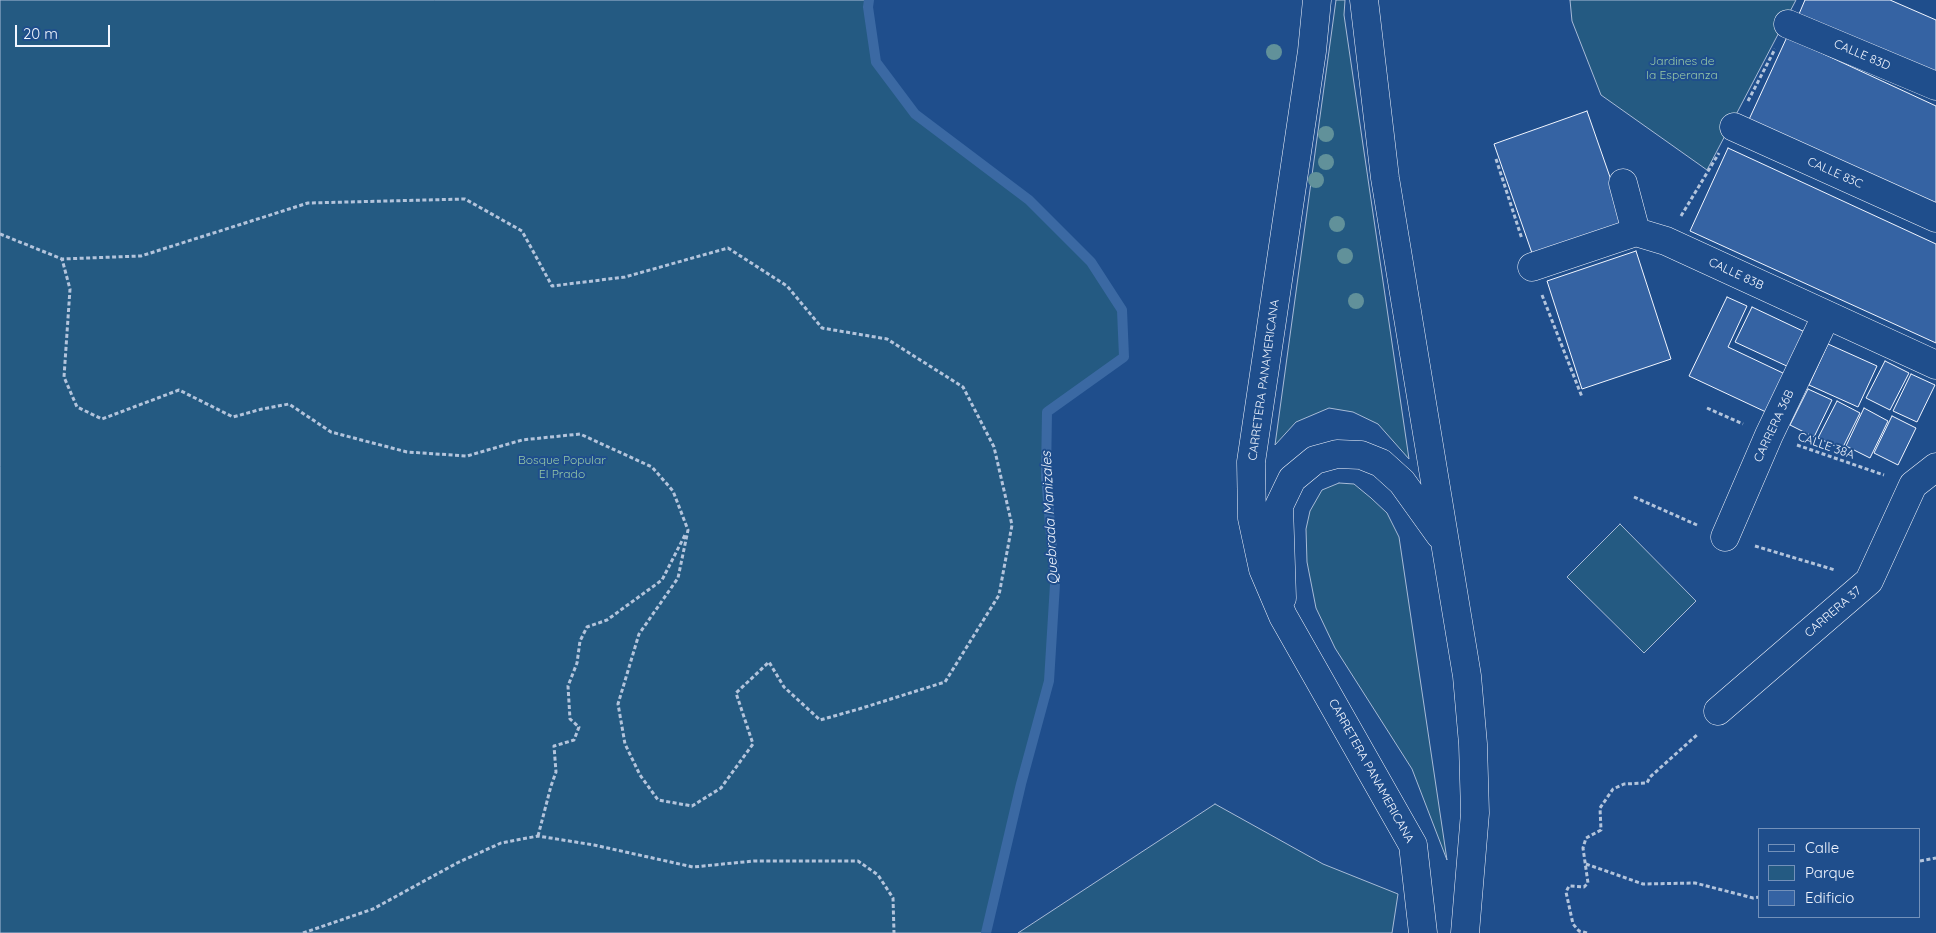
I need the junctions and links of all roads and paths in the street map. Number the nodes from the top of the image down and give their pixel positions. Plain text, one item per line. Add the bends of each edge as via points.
1 (1317, 0) edge
2 (1364, 0) edge
3 (1788, 24) dead end
4 (1936, 86) edge
5 (1734, 127) dead end
6 (1624, 183) dead end
7 (1936, 218) edge
8 (1636, 232) junction
9 (0, 234) edge
10 (62, 259) junction
11 (1532, 267) dead end
12 (1826, 316) junction
13 (1936, 365) edge
14 (1707, 408) dead end
15 (1769, 435) junction
16 (1936, 467) edge
17 (1913, 485) junction
18 (688, 530) junction
19 (1725, 537) dead end
20 (1444, 540) junction
21 (1283, 616) junction
22 (1718, 711) joint
23 (538, 836) junction
24 (1936, 858) edge
25 (1921, 861) edge
26 (1586, 864) junction
27 (1758, 897) edge
28 (303, 933) edge
29 (894, 933) edge
30 (1423, 933) edge
31 (1465, 933) edge
32 (1586, 933) edge

1 - 21 main road, CARRETERA PANAMERICANA via 1251,462 1252,518 1263,569
2 - 20 main road via 1385,178
3 - 4 main road, CALLE 83D
5 - 7 main road, CALLE 83C
6 - 8 main road
8 - 11 main road
8 - 12 main road, CALLE 83B via 1666,241
9 - 10 path
10 - 18 path via 70,290 64,377 77,407 102,419 179,390 233,417 289,404 331,432 407,452 468,456 522,440 580,434 652,467 672,491
10 - 18 path via 140,256 308,203 456,199 465,199 522,231 552,286 624,277 728,248 787,286 822,328 887,339 963,388 994,447 1012,525 999,595 945,682 820,720 784,687 769,662 736,692 753,744 721,788 692,806 658,800 640,775 625,744 618,704 639,634 678,578
12 - 13 main road, CALLE 83B
12 - 15 main road, CARRERA 36B
14 - 15 path, CALLE 38A
15 - 17 path, CALLE 38A
15 - 19 main road, CARRERA 36B
16 - 17 main road, CARRERA 37
17 - 22 main road, CARRERA 37 via 1869,581
18 - 23 path via 662,580 607,620 587,627 580,641 577,664 568,686 570,720 579,727 574,740 554,746 556,772
20 - 21 main road via 1402,482 1381,463 1361,454 1337,454 1315,460 1292,479 1279,506
20 - 31 main road via 1466,666 1473,744 1475,813
21 - 30 main road, CARRETERA PANAMERICANA via 1412,845
22 - 26 path via 1647,783 1624,784 1613,789 1600,808 1601,830 1586,838 1583,848
23 - 28 path via 501,843 373,909
23 - 29 path via 693,867 754,861 858,861 878,875 893,898
24 - 25 path
26 - 27 path via 1643,884 1695,883
26 - 32 path via 1588,883 1584,887 1569,886 1566,897 1573,924

